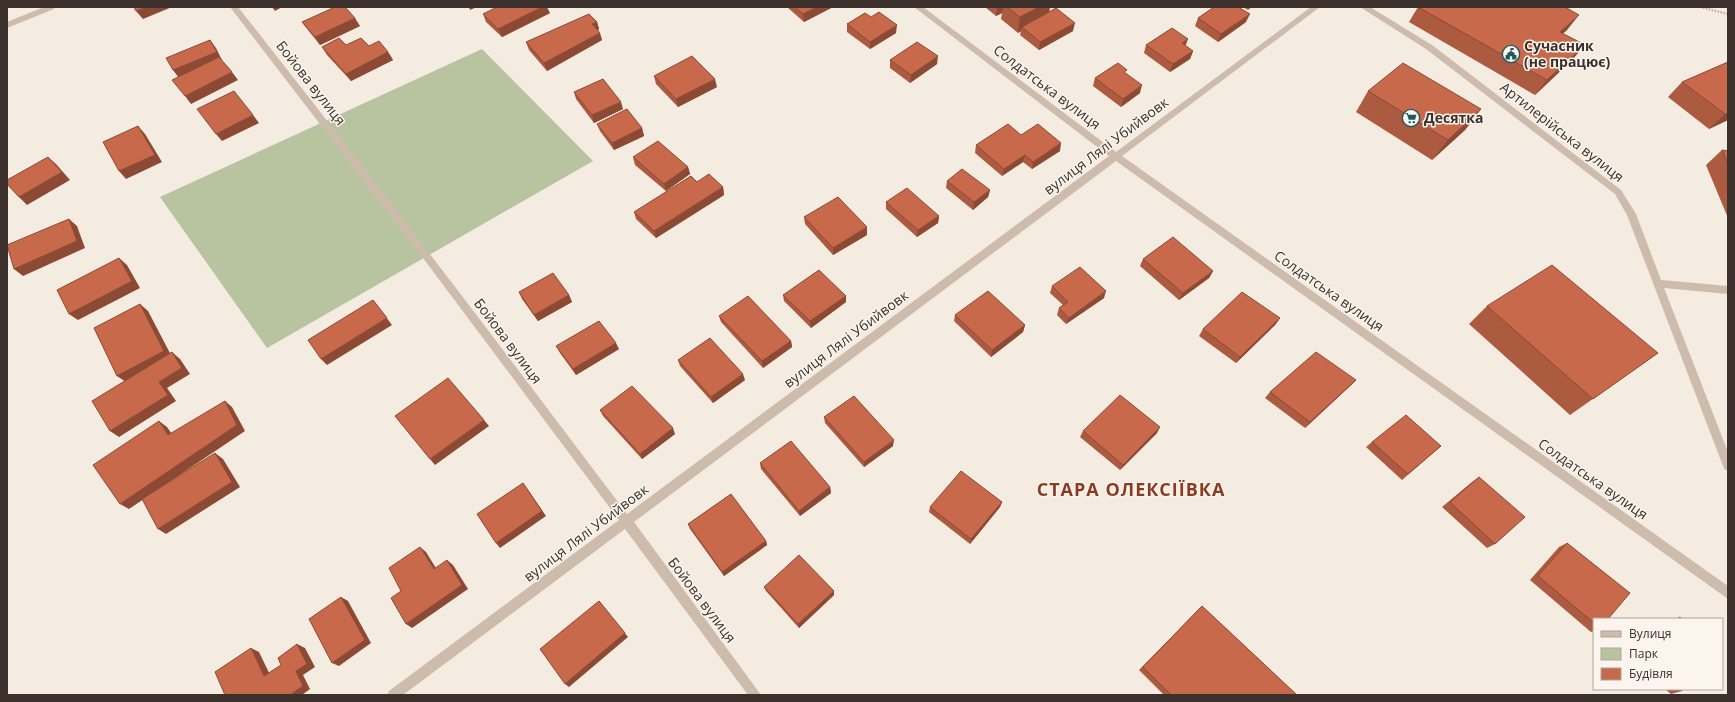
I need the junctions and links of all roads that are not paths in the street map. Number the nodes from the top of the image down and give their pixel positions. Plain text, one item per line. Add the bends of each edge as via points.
1 (51, 7) edge
2 (234, 7) edge
3 (918, 7) edge
4 (1316, 7) edge
5 (1364, 7) edge
6 (7, 26) edge
7 (1115, 156) junction
8 (1658, 284) junction
9 (1728, 290) edge
10 (1728, 466) edge
11 (626, 520) junction
12 (1728, 593) edge
13 (393, 695) edge
14 (755, 695) edge

1 - 6 street
2 - 11 street, Бойова вулиця via 327,125
3 - 7 street, Солдатська вулиця
4 - 7 street, вулиця Лялі Убийвовк
5 - 8 street, Артилерійська вулиця via 1429,47 1618,192 1631,214
7 - 11 street, вулиця Лялі Убийвовк
7 - 12 street, Солдатська вулиця
8 - 9 street
8 - 10 street, Артилерійська вулиця
11 - 13 street, вулиця Лялі Убийвовк
11 - 14 street, Бойова вулиця

